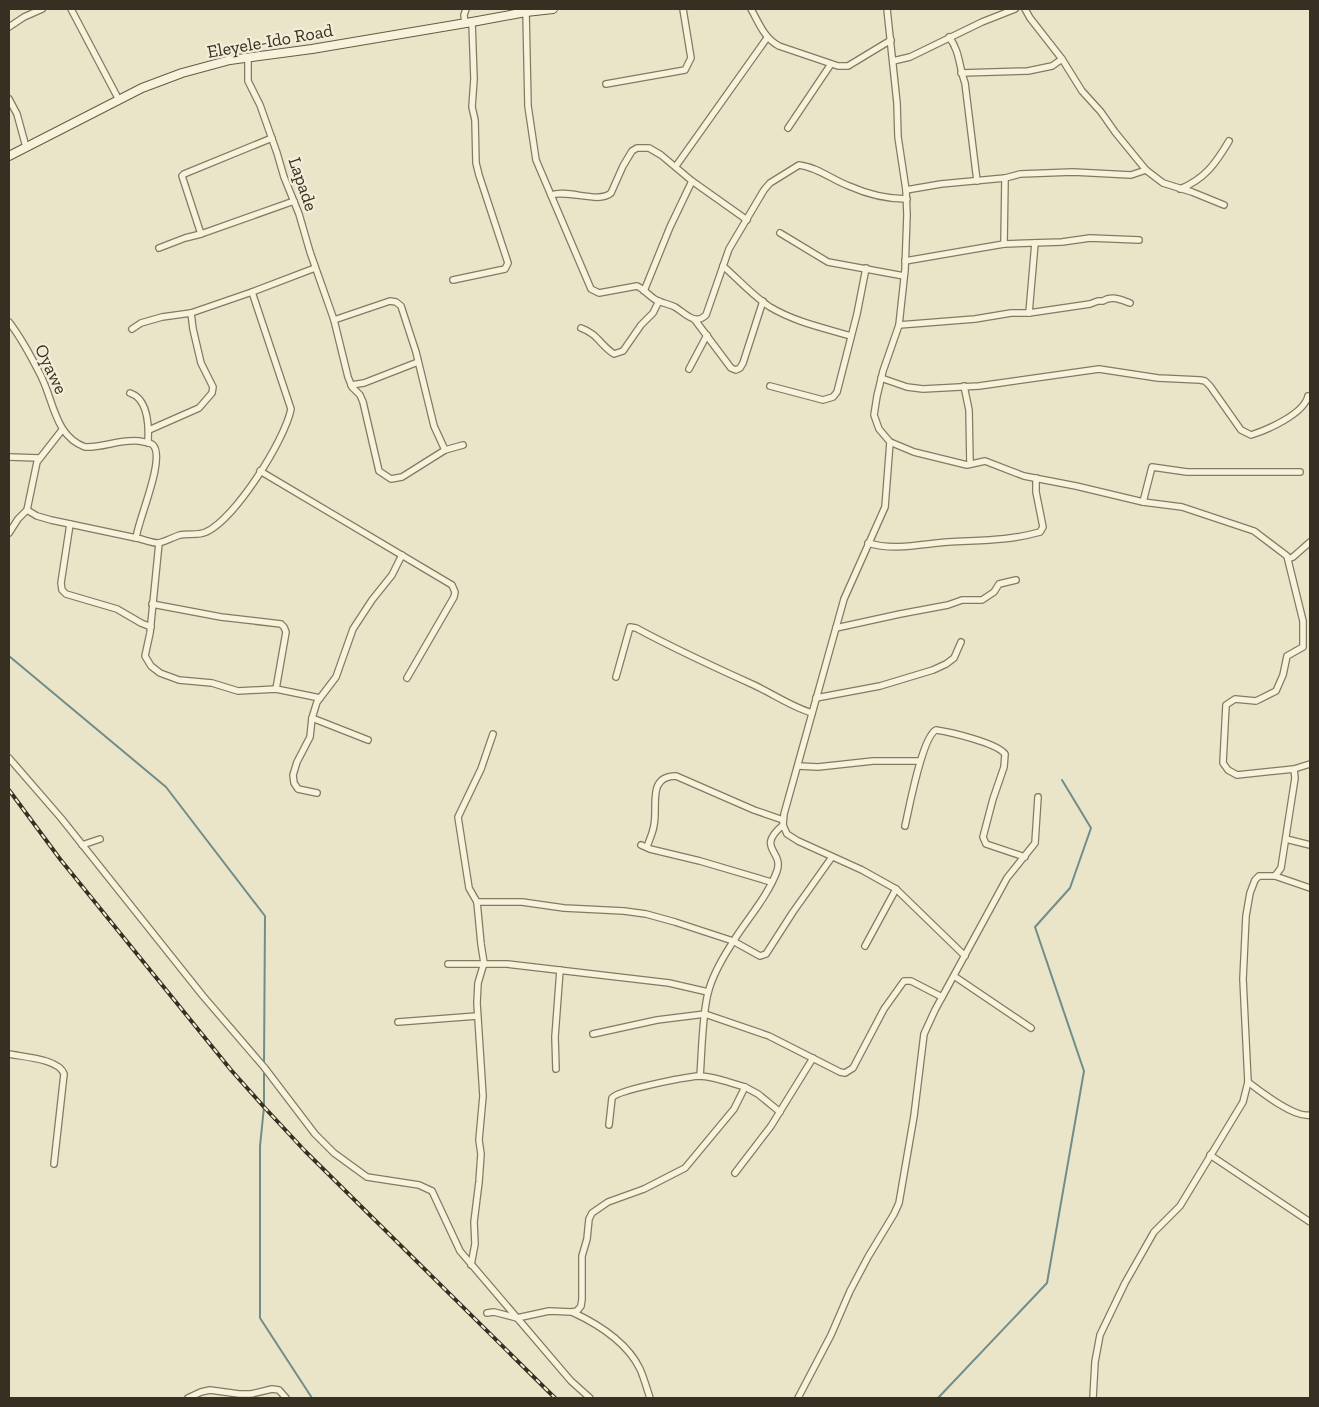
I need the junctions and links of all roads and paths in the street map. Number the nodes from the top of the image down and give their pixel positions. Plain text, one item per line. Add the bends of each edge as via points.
1 (42, 9) edge
2 (71, 9) edge
3 (466, 9) edge
4 (553, 9) edge
5 (683, 9) edge
6 (751, 9) edge
7 (887, 9) edge
8 (1014, 9) edge
9 (1025, 9) edge
10 (526, 12) junction
11 (469, 23) junction
12 (9, 27) edge
13 (949, 37) junction
14 (767, 38) junction
15 (891, 40) junction
16 (248, 58) junction
17 (1062, 60) junction
18 (893, 62) junction
19 (831, 64) junction
20 (961, 73) junction
21 (606, 84) dead end
22 (9, 99) edge
23 (119, 100) junction
24 (788, 128) dead end
25 (272, 138) junction
26 (1230, 142) dead end
27 (26, 147) junction
28 (9, 156) edge
29 (676, 166) junction
30 (1146, 170) junction
31 (1005, 178) junction
32 (692, 181) junction
33 (977, 181) junction
34 (1180, 189) junction
35 (906, 190) junction
36 (551, 195) junction
37 (907, 199) junction
38 (294, 201) junction
39 (1224, 205) dead end
40 (747, 220) junction
41 (780, 233) dead end
42 (201, 234) junction
43 (1139, 240) dead end
44 (1035, 243) junction
45 (1004, 244) junction
46 (159, 248) dead end
47 (905, 261) junction
48 (723, 266) junction
49 (315, 268) junction
50 (866, 268) junction
51 (904, 276) junction
52 (453, 280) dead end
53 (644, 290) junction
54 (252, 292) junction
55 (659, 301) junction
56 (763, 301) junction
57 (1130, 303) dead end
58 (191, 313) junction
59 (1029, 313) junction
60 (334, 320) junction
61 (695, 320) junction
62 (9, 322) edge
63 (899, 325) junction
64 (132, 328) dead end
65 (581, 328) dead end
66 (707, 335) junction
67 (851, 336) junction
68 (418, 362) junction
69 (689, 369) dead end
70 (882, 378) junction
71 (351, 385) junction
72 (770, 386) dead end
73 (964, 386) junction
74 (130, 393) dead end
75 (1308, 396) dead end
76 (62, 430) junction
77 (149, 430) junction
78 (890, 442) junction
79 (148, 443) junction
80 (463, 445) dead end
81 (445, 450) junction
82 (9, 457) edge
83 (39, 458) junction
84 (970, 464) junction
85 (260, 471) junction
86 (1300, 472) dead end
87 (1036, 478) junction
88 (1143, 502) junction
89 (27, 510) junction
90 (70, 524) junction
91 (9, 533) edge
92 (136, 538) junction
93 (1310, 542) edge
94 (159, 543) junction
95 (868, 543) junction
96 (402, 555) junction
97 (1288, 559) junction
98 (1016, 580) dead end
99 (152, 604) junction
100 (151, 627) junction
101 (836, 628) junction
102 (960, 642) dead end
103 (1303, 646) junction
104 (1310, 646) edge
105 (616, 677) dead end
106 (407, 678) dead end
107 (276, 690) junction
108 (320, 698) junction
109 (816, 698) junction
110 (812, 713) junction
111 (312, 718) junction
112 (493, 734) dead end
113 (368, 740) dead end
114 (9, 758) edge
115 (920, 761) junction
116 (1310, 764) edge
117 (798, 766) junction
118 (1294, 769) junction
119 (317, 793) dead end
120 (1038, 797) dead end
121 (783, 822) junction
122 (905, 826) dead end
123 (100, 839) dead end
124 (1286, 839) junction
125 (82, 845) junction
126 (1310, 845) edge
127 (832, 857) junction
128 (1025, 857) junction
129 (1275, 876) junction
130 (772, 882) junction
131 (1310, 888) edge
132 (896, 889) junction
133 (477, 902) junction
134 (733, 941) junction
135 (865, 946) dead end
136 (965, 956) junction
137 (484, 963) junction
138 (448, 964) dead end
139 (560, 970) junction
140 (954, 976) junction
141 (708, 992) junction
142 (942, 997) junction
143 (705, 1014) junction
144 (477, 1016) junction
145 (398, 1022) dead end
146 (1031, 1028) dead end
147 (593, 1034) dead end
148 (9, 1054) edge
149 (813, 1058) junction
150 (556, 1069) dead end
151 (700, 1076) junction
152 (1248, 1082) junction
153 (745, 1087) junction
154 (780, 1112) junction
155 (1310, 1115) edge
156 (609, 1125) dead end
157 (1210, 1155) junction
158 (54, 1164) dead end
159 (735, 1173) dead end
160 (1310, 1222) edge
161 (472, 1265) junction
162 (572, 1312) junction
163 (487, 1313) dead end
164 (517, 1318) junction
165 (800, 1397) edge
166 (188, 1398) edge
167 (286, 1398) edge
168 (590, 1398) edge
169 (650, 1398) edge
170 (1094, 1398) edge

1 - 12 street
2 - 23 street
3 - 11 street via 464,15
4 - 10 main road, Eleyele-Ido Road
5 - 21 street via 691,58 685,70
6 - 14 street
7 - 15 street
8 - 13 street
9 - 17 street
10 - 11 main road, Eleyele-Ido Road
10 - 36 street via 528,106 536,160
11 - 16 main road, Eleyele-Ido Road
11 - 52 street via 476,163 508,263 505,269
13 - 18 street
13 - 20 street via 956,46
14 - 19 street via 779,46
14 - 29 street
15 - 18 street
15 - 19 street via 848,66
16 - 23 main road, Eleyele-Ido Road via 182,73
16 - 25 street, Lapade via 248,81
17 - 20 street via 1052,66 1028,71
17 - 30 street via 1078,86
18 - 35 street via 898,137
19 - 24 street
20 - 33 street
22 - 27 street via 17,114
23 - 27 main road, Eleyele-Ido Road
25 - 38 street, Lapade
25 - 42 street via 182,176
26 - 34 street via 1198,180
27 - 28 main road, Eleyele-Ido Road
29 - 32 street
29 - 36 street via 649,148 637,148 628,156 608,196
30 - 31 street via 1131,175 1055,172
30 - 34 street via 1162,183
31 - 33 street
31 - 45 street
32 - 40 street
32 - 53 street
33 - 35 street
34 - 39 street
35 - 37 street
36 - 53 street via 591,289 599,293 634,285
37 - 40 street via 892,199 799,166 770,184
37 - 47 street
38 - 42 street
38 - 49 street, Lapade
40 - 48 street via 729,249
41 - 50 street via 828,262
42 - 46 street
43 - 44 street via 1090,238
44 - 45 street
44 - 59 street
45 - 47 street
47 - 51 street
48 - 56 street
48 - 61 street via 706,315
49 - 54 street
49 - 60 street, Lapade
50 - 51 street
50 - 67 street
51 - 63 street
53 - 55 street
54 - 58 street
54 - 85 street via 291,408 290,418
55 - 61 street
55 - 65 street via 623,351 614,354 591,332
56 - 66 street via 739,369 731,368
56 - 67 street via 796,320
57 - 59 street via 1107,298 1085,305
58 - 64 street via 162,317
58 - 77 street via 201,364 212,393 199,408
59 - 63 street
60 - 68 street via 390,301 396,302 401,306
60 - 71 street, Lapade
61 - 66 street
62 - 76 street, Oyawe via 42,378
63 - 70 street
66 - 69 street
67 - 72 street via 841,382 833,397 823,400
68 - 71 street
68 - 81 street via 434,426
70 - 73 street via 913,388
70 - 78 street via 874,415 878,429
71 - 81 street, Lapade via 363,402 375,459 383,475 391,479 402,477
73 - 75 street via 1099,369 1158,378 1200,380 1210,386 1241,430 1251,435 1296,413
73 - 84 street via 969,410
74 - 77 street via 139,400 148,418
76 - 79 street via 86,447 118,441
76 - 83 street
77 - 79 street
78 - 84 street via 914,452
78 - 95 street via 886,502
79 - 92 street via 155,449 157,461
80 - 81 street
82 - 83 street
83 - 89 street
84 - 87 street via 985,461
85 - 94 street via 233,510 208,531 181,534
85 - 96 street
86 - 88 street via 1187,472 1152,467
87 - 88 street
87 - 95 street via 1044,527 1040,532 992,541 886,547
88 - 97 street via 1182,507 1254,531
89 - 90 street
89 - 91 street
90 - 92 street
90 - 100 street via 62,590 117,609
92 - 94 street
93 - 97 street
94 - 99 street
95 - 101 street via 849,586
96 - 106 street via 452,585 455,592
96 - 108 street via 353,629 336,677
97 - 103 street via 1304,621
98 - 101 street via 999,584 982,600 962,600
99 - 100 street
99 - 107 street via 281,624 286,632
100 - 107 street via 146,660 167,676 238,691
101 - 109 street
102 - 109 street via 954,658 933,670 880,686
103 - 104 street
103 - 118 street via 1287,656 1276,691 1256,701 1235,699 1226,705 1223,762 1228,770 1237,775
105 - 110 street via 630,627 636,628
107 - 108 street
108 - 111 street
109 - 110 street
110 - 117 street
111 - 113 street
111 - 119 street via 310,737 293,775 298,789
112 - 133 street via 481,769 458,817 469,888
114 - 125 street
115 - 117 street
115 - 122 street
115 - 128 street via 931,733 936,730 954,732 1002,750 1005,754 1004,767 982,837 986,844
116 - 118 street
117 - 121 street
118 - 124 street
120 - 128 street via 1035,844
121 - 127 street via 787,834
121 - 130 street via 770,840 778,865
121 - 130 street via 676,776 667,776 658,784 654,826 644,846
123 - 125 street
124 - 126 street
124 - 129 street via 1281,868
125 - 161 street via 315,1134 334,1153 368,1177 419,1184 432,1191 460,1251
127 - 132 street
127 - 134 street via 766,954 760,956
128 - 136 street via 1007,878
129 - 131 street
129 - 152 street via 1259,876 1255,880 1246,916 1243,979
130 - 134 street
132 - 135 street
132 - 136 street
133 - 134 street via 522,902 646,914
133 - 137 street
134 - 141 street
136 - 140 street
137 - 138 street
137 - 139 street
137 - 144 street via 478,983
139 - 141 street via 669,983
139 - 150 street
140 - 142 street
140 - 146 street
141 - 143 street
142 - 149 street via 911,981 904,981 884,1009 850,1071 840,1072
142 - 165 street via 924,1034 899,1203 850,1291
143 - 147 street via 657,1020
143 - 149 street via 769,1036
143 - 151 street
144 - 145 street
144 - 161 street via 483,1096
148 - 158 street via 52,1062 62,1069
149 - 154 street
151 - 153 street
151 - 156 street via 656,1083 614,1095
152 - 155 street via 1290,1109 1304,1116
152 - 157 street via 1243,1102
153 - 154 street
153 - 162 street via 734,1109 685,1168 644,1189 608,1202 592,1213 582,1256 582,1299 580,1306
154 - 159 street
157 - 160 street
157 - 170 street via 1180,1206 1154,1232 1106,1322 1095,1362
161 - 164 street
162 - 164 street via 549,1311
162 - 169 street via 608,1332 627,1352 639,1368
163 - 164 street
164 - 168 street via 571,1382
166 - 167 street via 210,1390 250,1394 272,1389 279,1390

